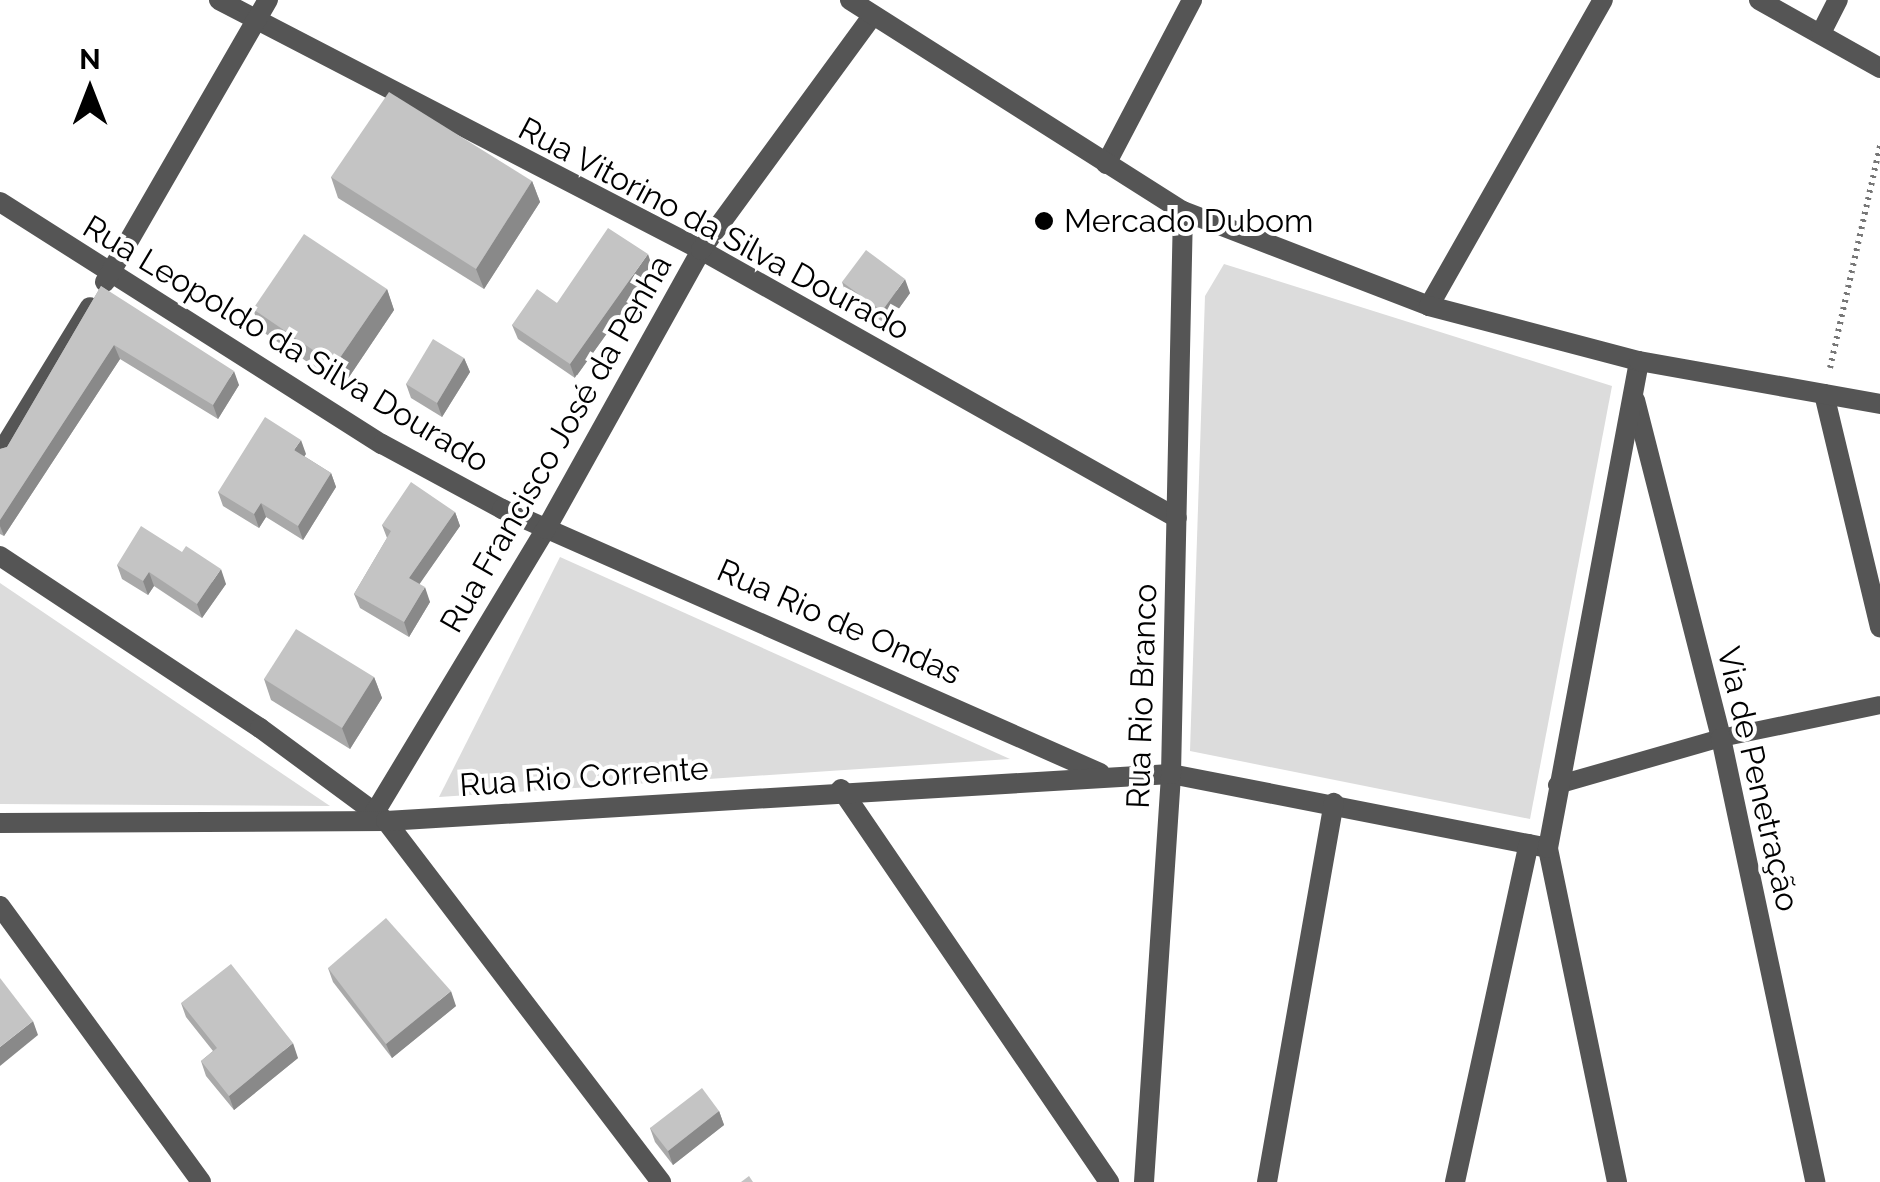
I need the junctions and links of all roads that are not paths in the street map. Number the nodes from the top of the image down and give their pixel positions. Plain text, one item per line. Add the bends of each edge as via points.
1 (219, 0) edge
2 (268, 0) edge
3 (850, 0) edge
4 (1192, 0) edge
5 (1603, 0) edge
6 (1759, 0) edge
7 (1838, 0) edge
8 (872, 16) junction
9 (254, 21) junction
10 (1821, 34) junction
11 (1880, 68) edge
12 (1106, 164) junction
13 (0, 202) edge
14 (1183, 211) junction
15 (701, 250) junction
16 (110, 273) junction
17 (1429, 306) junction
18 (1639, 361) junction
19 (1633, 392) junction
20 (1824, 394) junction
21 (1880, 404) edge
22 (0, 454) edge
23 (1177, 518) junction
24 (546, 529) junction
25 (0, 556) edge
26 (1880, 627) edge
27 (1880, 705) edge
28 (1721, 738) junction
29 (1171, 774) junction
30 (1105, 776) junction
31 (1557, 785) junction
32 (841, 789) junction
33 (1334, 803) junction
34 (380, 816) junction
35 (0, 822) edge
36 (1538, 846) junction
37 (0, 906) edge
38 (202, 1182) edge
39 (661, 1182) edge
40 (1109, 1182) edge
41 (1144, 1182) edge
42 (1266, 1182) edge
43 (1455, 1182) edge
44 (1617, 1182) edge
45 (1815, 1182) edge

1 - 9 street, Rua Vitorino da Silva Dourado
2 - 9 street
3 - 8 street
4 - 12 street
5 - 17 street
6 - 10 street
7 - 10 street
8 - 12 street
8 - 15 street, Rua Francisco José da Penha
9 - 15 street, Rua Vitorino da Silva Dourado
9 - 16 street
10 - 11 street
12 - 14 street
13 - 16 street, Rua Leopoldo da Silva Dourado
14 - 17 street
14 - 23 street, Rua Rio Branco
15 - 23 street, Rua Vitorino da Silva Dourado
15 - 24 street, Rua Francisco José da Penha
16 - 22 street
16 - 24 street, Rua Leopoldo da Silva Dourado via 382,444
17 - 18 street
18 - 19 street, Via de Penetração
18 - 20 street
19 - 28 street, Via de Penetração
19 - 31 street, Via de Penetração
20 - 21 street
20 - 26 street
23 - 29 street, Rua Rio Branco
24 - 30 street, Rua Rio de Ondas
24 - 34 street, Rua Francisco José da Penha
25 - 34 street
27 - 28 lane
28 - 31 lane
28 - 45 street, Via de Penetração
29 - 30 street, Rua Rio Corrente
29 - 33 street, Rua Rio Corrente
29 - 41 street, Rua Rio Branco
30 - 32 street, Rua Rio Corrente
31 - 36 street, Via de Penetração
32 - 34 street, Rua Rio Corrente
32 - 40 street
33 - 36 street, Rua Rio Corrente
33 - 42 street
34 - 35 street, Rua Rio Corrente
34 - 39 street
36 - 43 street
36 - 44 street, Via de Penetração
37 - 38 street

